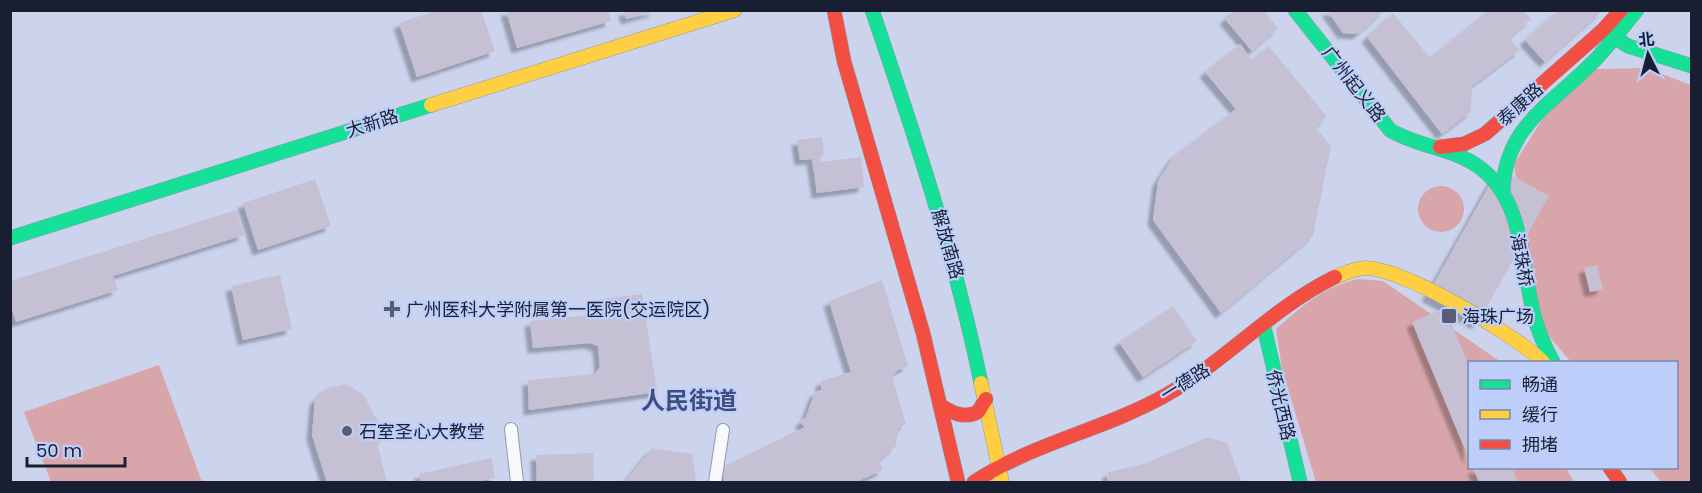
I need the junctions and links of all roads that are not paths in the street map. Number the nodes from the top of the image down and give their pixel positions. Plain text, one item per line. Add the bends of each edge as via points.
1 (735, 10) edge
2 (834, 10) edge
3 (872, 10) edge
4 (1295, 10) edge
5 (1621, 10) edge
6 (1637, 10) edge
7 (1608, 34) junction
8 (1692, 66) edge
9 (1421, 147) junction
10 (1503, 192) junction
11 (10, 238) edge
12 (1264, 327) junction
13 (1541, 361) edge
14 (1552, 361) edge
15 (986, 399) junction
16 (940, 405) junction
17 (511, 429) dead end
18 (723, 430) dead end
19 (999, 465) junction
20 (1611, 469) edge
21 (1622, 469) edge
22 (516, 483) edge
23 (715, 483) edge
24 (958, 483) edge
25 (974, 483) edge
26 (1002, 483) edge
27 (1300, 483) edge
28 (1620, 483) edge
29 (1631, 483) edge

1 - 11 main road, 大新路
2 - 16 main road via 844,61 903,258
3 - 15 main road, 解放南路 via 936,202
4 - 9 main road, 广州起义路 via 1390,130
5 - 7 main road, 泰康路
6 - 7 main road, 泰康路
7 - 8 main road via 1650,55
7 - 9 main road, 泰康路 via 1475,141 1449,147
7 - 10 main road, 泰康路 via 1591,64 1528,121 1503,166
9 - 10 main road via 1465,158 1482,169
10 - 14 main road, 海珠桥 via 1516,230 1536,326
12 - 13 main road, 一德路 via 1332,278 1363,268 1383,272 1496,327 1520,341
12 - 19 main road, 一德路 via 1199,375 1144,406
12 - 27 main road, 侨光西路
15 - 16 main road via 979,412 969,416 953,414
15 - 19 main road, 解放南路
16 - 24 main road
17 - 22 street
18 - 23 street
19 - 25 main road, 一德路
19 - 26 main road, 解放南路
20 - 28 main road
21 - 29 main road

